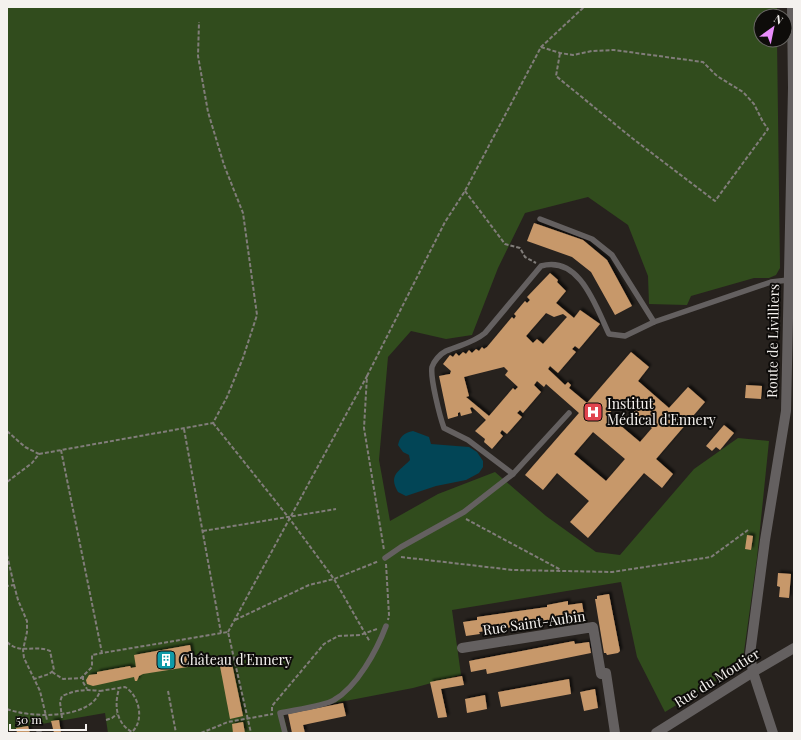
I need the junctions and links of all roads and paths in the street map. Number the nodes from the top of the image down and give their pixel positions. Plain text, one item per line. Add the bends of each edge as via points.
1 (584, 7) edge
2 (792, 7) edge
3 (199, 22) dead end
4 (541, 47) junction
5 (560, 53) junction
6 (465, 191) junction
7 (540, 219) dead end
8 (541, 266) junction
9 (788, 280) junction
10 (654, 322) junction
11 (367, 376) junction
12 (569, 413) dead end
13 (212, 423) junction
14 (184, 429) junction
15 (7, 431) edge
16 (61, 450) junction
17 (39, 454) junction
18 (513, 474) junction
19 (7, 482) edge
20 (336, 509) dead end
21 (458, 515) junction
22 (288, 518) junction
23 (748, 530) dead end
24 (203, 531) junction
25 (7, 555) edge
26 (387, 557) junction
27 (561, 571) junction
28 (334, 579) junction
29 (14, 585) junction
30 (7, 586) edge
31 (234, 620) junction
32 (386, 626) junction
33 (228, 632) junction
34 (221, 633) junction
35 (366, 634) junction
36 (7, 642) edge
37 (462, 648) dead end
38 (794, 648) edge
39 (23, 650) junction
40 (375, 650) junction
41 (102, 654) junction
42 (52, 672) junction
43 (753, 672) junction
44 (83, 676) junction
45 (34, 679) junction
46 (87, 689) junction
47 (119, 689) junction
48 (100, 691) junction
49 (168, 691) dead end
50 (7, 709) edge
51 (280, 712) junction
52 (61, 713) junction
53 (118, 713) junction
54 (273, 714) junction
55 (46, 715) junction
56 (62, 718) dead end
57 (247, 718) junction
58 (46, 720) dead end
59 (106, 720) dead end
60 (132, 732) edge
61 (176, 733) edge
62 (201, 733) edge
63 (250, 733) edge
64 (285, 733) edge
65 (615, 733) edge
66 (656, 733) edge
67 (773, 733) edge

1 - 4 path
2 - 9 street, Route de Livilliers via 793,88
3 - 13 path via 198,56 208,112 224,165 243,213 257,315 240,364
4 - 5 path
4 - 6 path
5 - 5 path via 556,76 715,202 768,128 754,104 743,92 716,76 703,62 614,50 592,50 573,55
6 - 8 path via 505,244 520,248 525,257
6 - 11 path via 445,222
7 - 10 lane via 592,239 612,255
8 - 10 lane via 550,263 568,268 584,283 609,334 625,336
8 - 18 lane via 485,332 476,340 445,352 432,367 444,428 468,440
9 - 10 lane via 771,282
9 - 43 street, Route de Livilliers via 786,411 750,654
11 - 22 path
11 - 26 path via 364,428 379,526
12 - 18 lane
13 - 14 path
13 - 22 path
14 - 16 path
14 - 24 path
15 - 17 path via 25,447
16 - 17 path
16 - 41 path
17 - 19 path via 32,463
18 - 21 lane
20 - 22 path
21 - 26 lane
21 - 27 path
22 - 24 path
22 - 28 path
22 - 31 path
23 - 27 path via 711,557 612,572
24 - 34 path
25 - 29 path
26 - 27 path via 513,570
26 - 28 path
26 - 32 path via 389,615
28 - 31 path via 309,585
28 - 35 path
29 - 30 path
29 - 39 path via 27,621
31 - 33 path
32 - 35 path
32 - 40 lane
33 - 34 path
33 - 57 path
34 - 41 path
35 - 40 path
35 - 54 path via 338,636 324,644 272,706
36 - 39 path
37 - 65 street, Rue Saint-Aubin via 592,627 601,674 606,673
38 - 43 street, Rue du Moutier
39 - 42 path via 42,648 50,651 54,666
39 - 45 path
40 - 51 lane via 364,669 333,701
41 - 44 path via 92,655 92,667
42 - 44 path via 63,679 72,680
42 - 45 path
43 - 66 street, Rue du Moutier
43 - 67 street, Route de Livilliers
44 - 46 path
45 - 55 path
46 - 48 path
46 - 52 path via 75,690 62,696
47 - 48 path
47 - 53 path
47 - 60 path via 129,689 137,701 138,719
48 - 52 path via 98,698 86,708
49 - 61 path
50 - 55 path via 18,714
51 - 54 path
51 - 64 lane
52 - 55 path
52 - 56 path
53 - 59 path
53 - 60 path via 125,728
54 - 57 path
55 - 58 path
57 - 62 path via 228,722
57 - 63 path

